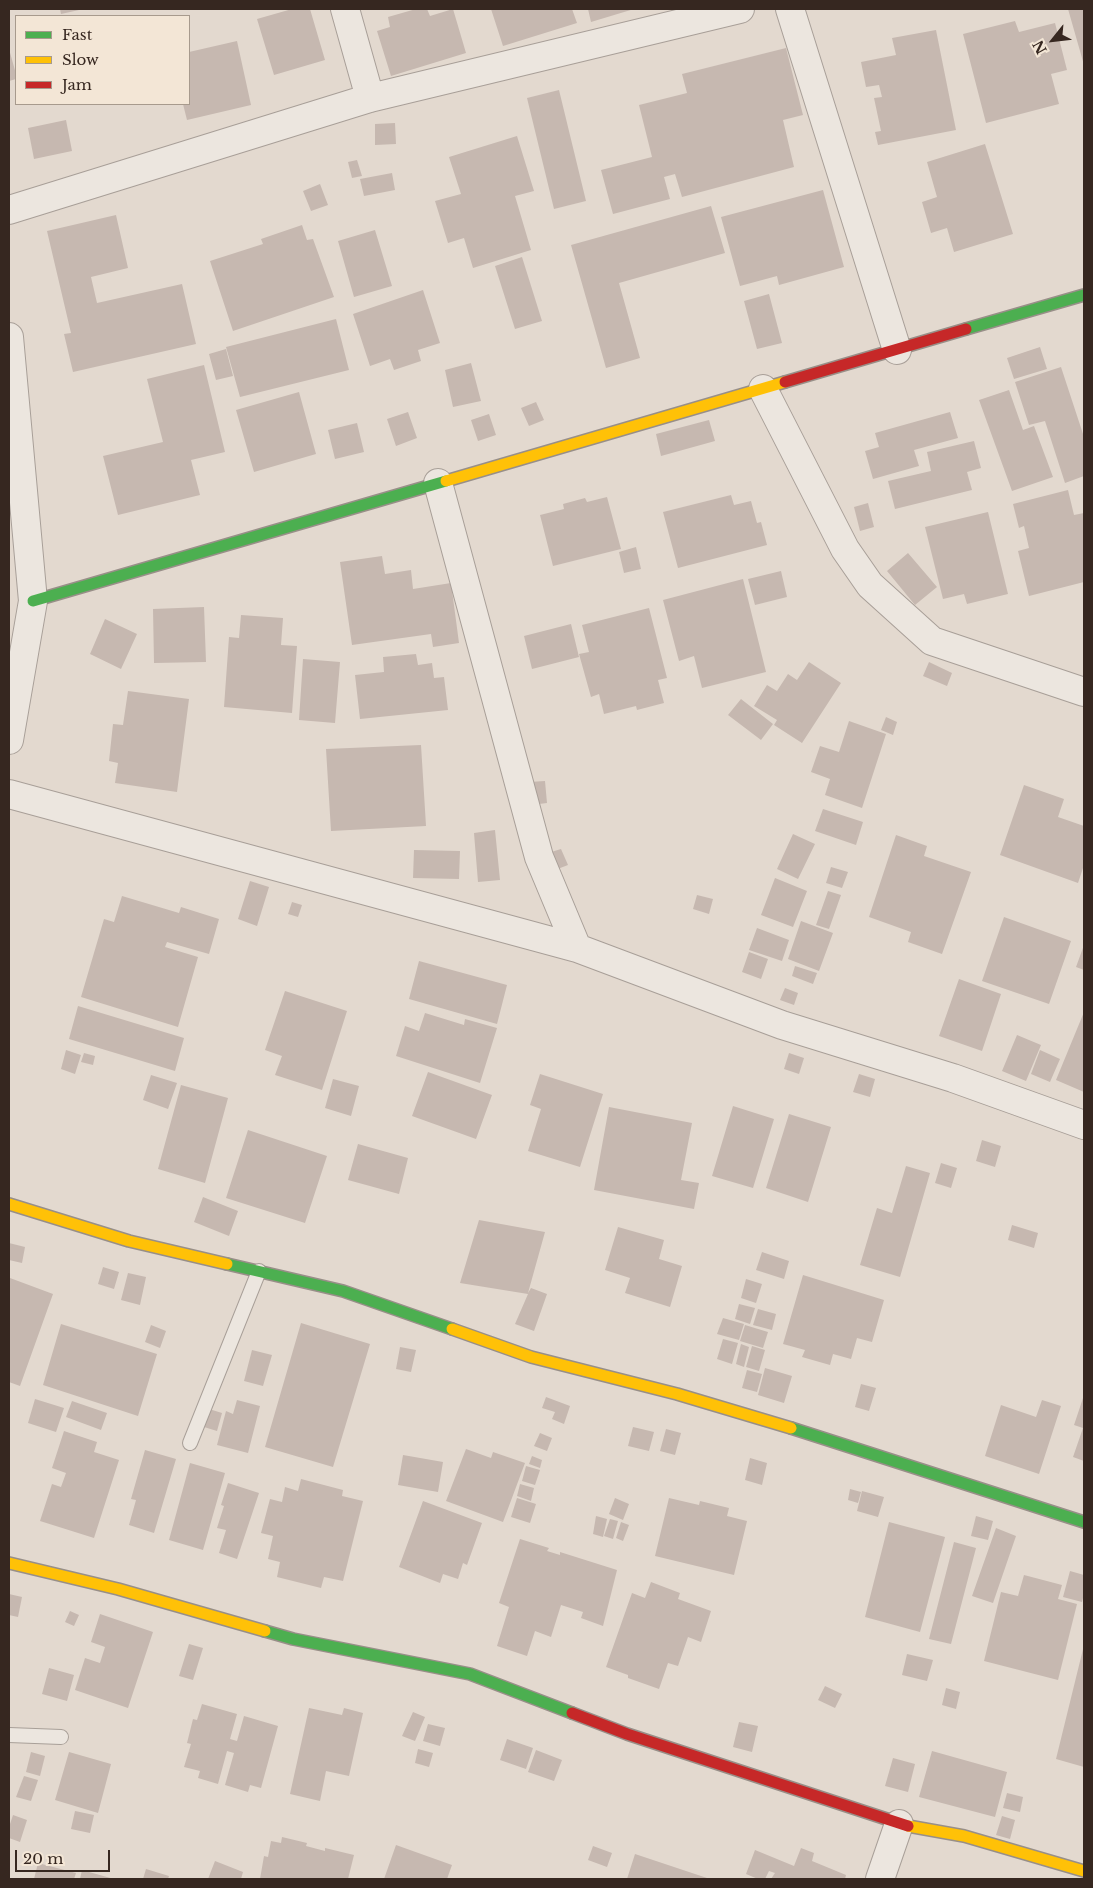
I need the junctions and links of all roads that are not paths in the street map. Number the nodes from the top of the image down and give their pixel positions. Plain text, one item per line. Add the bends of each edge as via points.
1 (344, 9) edge
2 (740, 9) edge
3 (790, 9) edge
4 (370, 98) junction
5 (9, 210) edge
6 (1084, 295) edge
7 (9, 338) edge
8 (896, 350) junction
9 (763, 389) junction
10 (438, 483) junction
11 (33, 601) junction
12 (1084, 692) edge
13 (9, 740) edge
14 (9, 794) edge
15 (577, 948) junction
16 (1084, 1126) edge
17 (9, 1204) edge
18 (259, 1271) junction
19 (190, 1443) dead end
20 (1084, 1522) edge
21 (9, 1563) edge
22 (9, 1736) edge
23 (61, 1737) dead end
24 (899, 1824) junction
25 (1084, 1871) edge
26 (880, 1879) edge

1 - 4 street
2 - 4 street
3 - 8 street
4 - 5 street
6 - 8 street
7 - 11 street
8 - 9 street
9 - 10 street
9 - 12 street via 845,549 870,585 932,642
10 - 11 street
10 - 15 street via 539,857
11 - 13 street
14 - 15 street
15 - 16 street via 782,1026 954,1078
17 - 18 street via 129,1241
18 - 19 lane
18 - 20 street via 343,1291 531,1357 676,1394 832,1440
21 - 24 street via 118,1589 293,1639 470,1674 627,1734
22 - 23 lane
24 - 25 street via 964,1836
24 - 26 street

